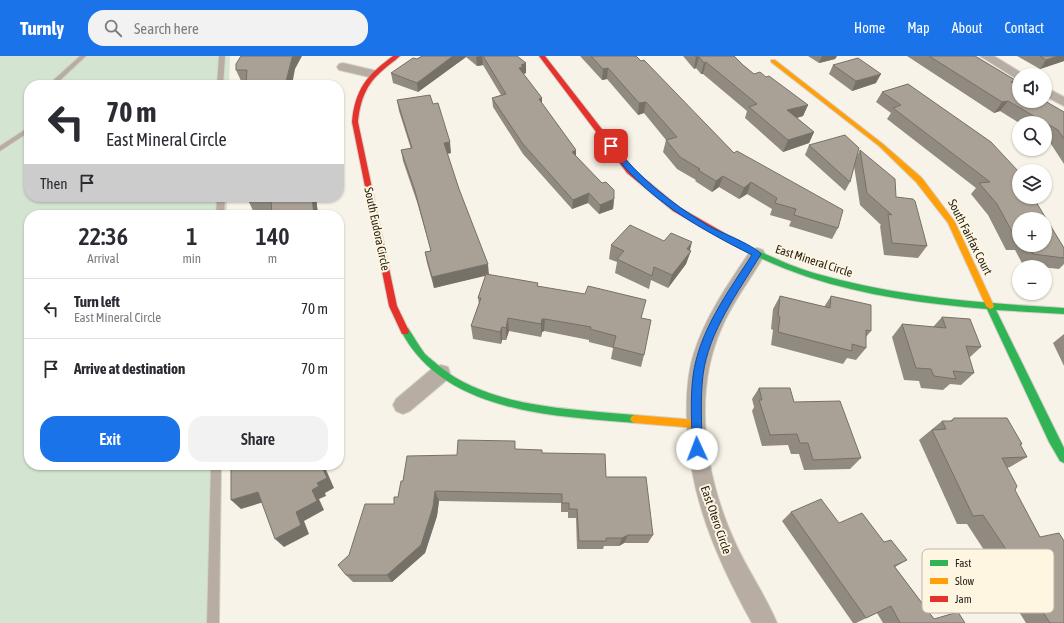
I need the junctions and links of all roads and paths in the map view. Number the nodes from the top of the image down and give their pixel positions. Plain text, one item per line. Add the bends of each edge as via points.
1 (83, 56) edge
2 (222, 56) edge
3 (397, 56) edge
4 (542, 56) edge
5 (986, 56) edge
6 (773, 61) dead end
7 (343, 67) dead end
8 (1012, 71) edge
9 (373, 74) junction
10 (57, 80) edge
11 (220, 80) edge
12 (1064, 88) edge
13 (1052, 91) edge
14 (1052, 95) edge
15 (1064, 102) edge
16 (24, 132) edge
17 (0, 148) edge
18 (757, 254) junction
19 (990, 306) junction
20 (1064, 311) edge
21 (441, 373) junction
22 (403, 405) dead end
23 (696, 424) junction
24 (1064, 458) edge
25 (216, 470) edge
26 (213, 623) edge
27 (764, 623) edge

1 - 10 lane
2 - 11 lane
3 - 9 street, South Eudora Circle
4 - 18 street, East Mineral Circle via 628,169 646,186 699,224
5 - 8 street
6 - 19 street, South Fairfax Court via 903,162 925,185 951,222
7 - 9 street
9 - 21 street, South Eudora Circle via 360,90 355,109 355,122 393,306 410,342
12 - 13 street
14 - 15 street
16 - 17 lane
18 - 19 street, East Mineral Circle via 839,284 914,298
18 - 23 street, East Otero Circle via 719,314 703,354 698,375
19 - 20 street, East Mineral Circle
19 - 24 street, South Fairfax Court
21 - 22 street
21 - 23 street, South Eudora Circle via 462,386 492,399 523,407
23 - 27 street, East Otero Circle via 702,480 713,516 726,553
25 - 26 lane

